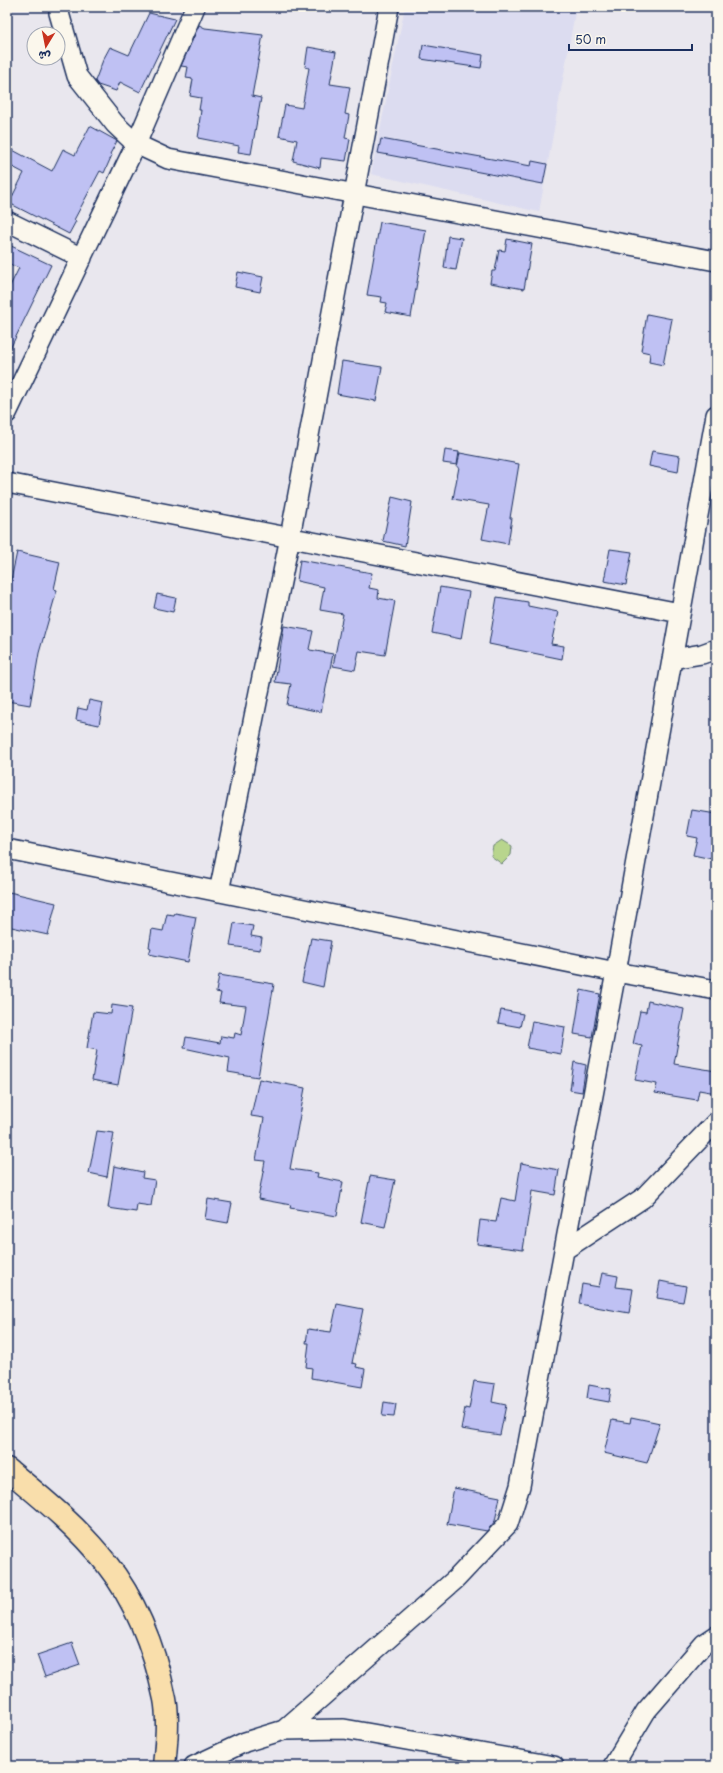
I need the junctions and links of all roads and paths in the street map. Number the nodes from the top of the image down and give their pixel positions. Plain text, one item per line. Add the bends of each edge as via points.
1 (59, 7) edge
2 (195, 7) edge
3 (389, 7) edge
4 (136, 144) junction
5 (354, 194) junction
6 (7, 220) edge
7 (82, 258) junction
8 (716, 261) edge
9 (14, 381) edge
10 (7, 413) edge
11 (716, 415) edge
12 (7, 483) edge
13 (290, 537) junction
14 (680, 613) junction
15 (716, 649) edge
16 (672, 659) junction
17 (7, 849) edge
18 (219, 892) junction
19 (616, 972) junction
20 (716, 990) edge
21 (716, 1122) edge
22 (564, 1250) junction
23 (7, 1469) edge
24 (716, 1636) edge
25 (284, 1730) junction
26 (164, 1766) edge
27 (194, 1766) edge
28 (554, 1766) edge
29 (613, 1766) edge

1 - 4 street via 77,76 115,124
2 - 4 street
3 - 5 street
4 - 5 street via 168,159
4 - 7 street
5 - 8 street
5 - 13 street
6 - 7 street
7 - 9 street
9 - 10 street
11 - 14 street
12 - 13 street
13 - 14 street
13 - 18 street
14 - 16 street
15 - 16 street
16 - 19 street
17 - 18 street
18 - 19 street
19 - 20 street
19 - 22 street
21 - 22 street via 643,1198
22 - 25 street via 520,1486 508,1524 456,1580
23 - 26 main road via 66,1519 106,1563 125,1592 146,1633 165,1700
24 - 29 street via 704,1644 646,1711
25 - 27 street via 245,1742
25 - 28 street via 344,1729

